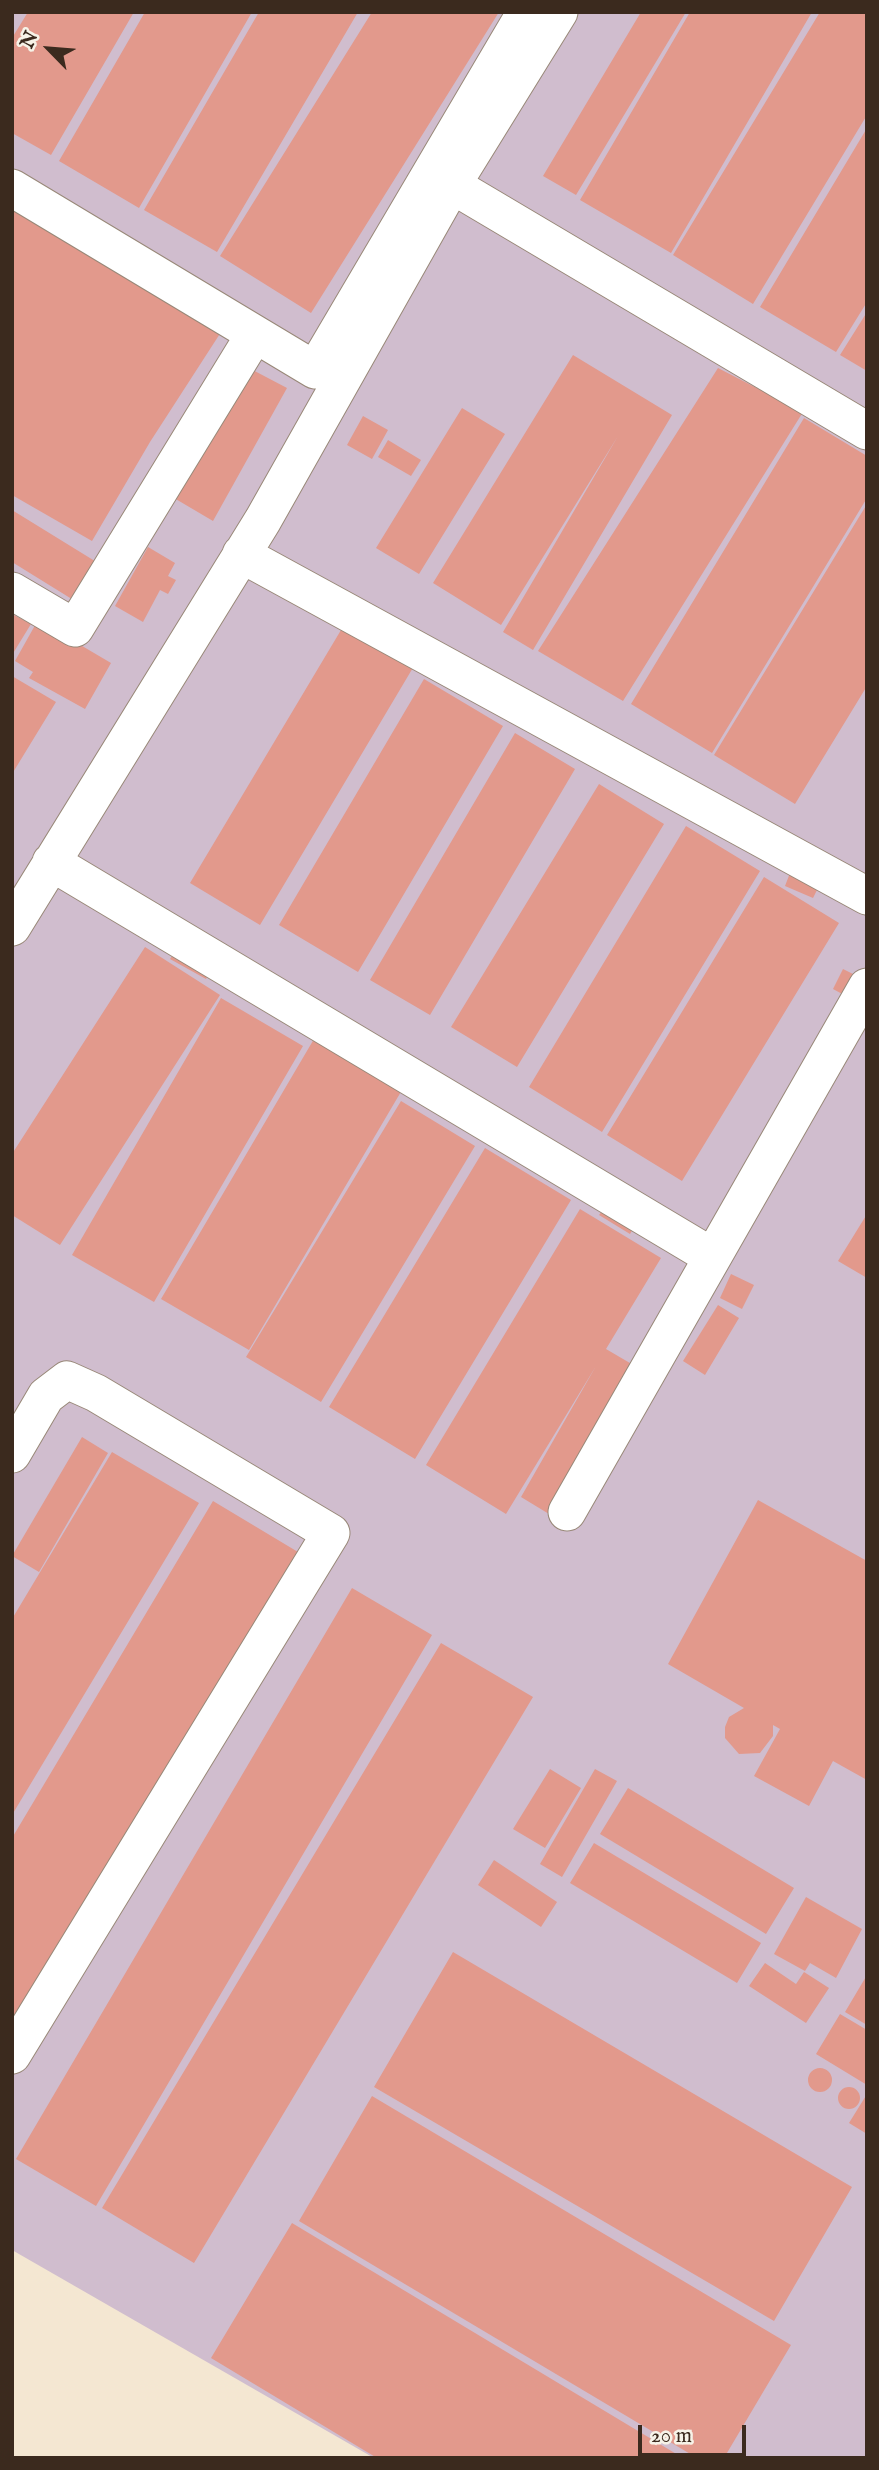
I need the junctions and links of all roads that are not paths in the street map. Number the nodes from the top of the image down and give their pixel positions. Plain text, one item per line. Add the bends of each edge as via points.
1 (526, 12) edge
2 (559, 12) edge
3 (453, 186) junction
4 (12, 188) edge
5 (255, 334) junction
6 (867, 431) edge
7 (242, 554) junction
8 (12, 591) edge
9 (51, 862) junction
10 (867, 896) edge
11 (12, 927) edge
12 (867, 987) edge
13 (711, 1256) junction
14 (12, 1454) edge
15 (567, 1512) dead end
16 (12, 2054) edge

1 - 5 lane via 314,370
2 - 3 lane
3 - 6 lane
3 - 7 lane
4 - 5 lane
5 - 8 lane via 75,628
7 - 9 lane
7 - 10 lane
9 - 11 lane
9 - 13 lane
12 - 13 lane
13 - 15 lane
14 - 16 lane via 46,1396 67,1380 331,1534

